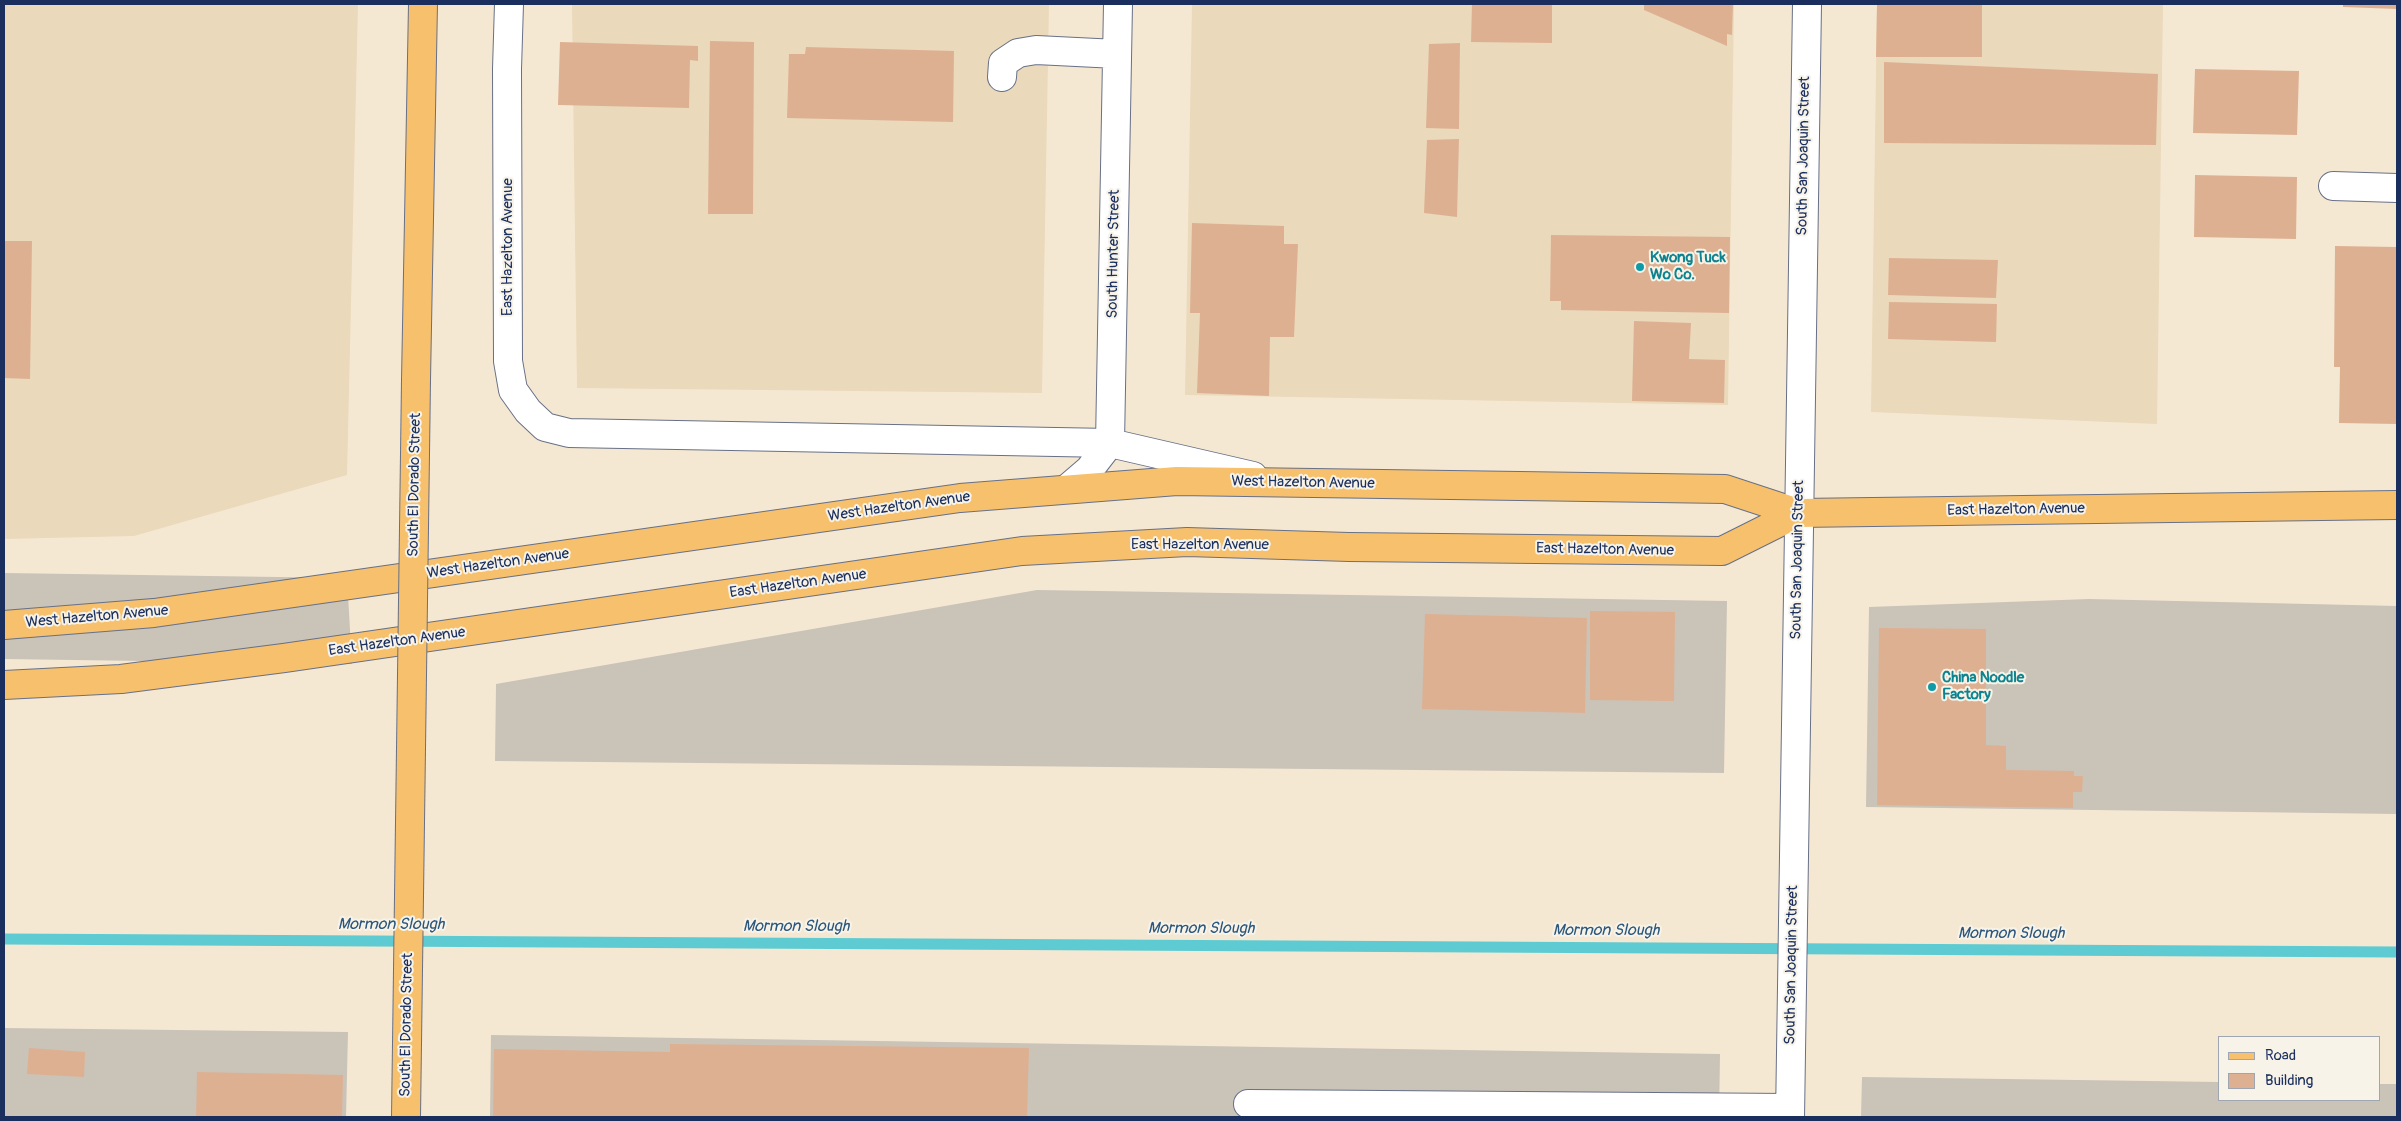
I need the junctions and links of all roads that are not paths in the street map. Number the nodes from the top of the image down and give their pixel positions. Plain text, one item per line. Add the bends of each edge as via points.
1 (423, 4) edge
2 (509, 4) edge
3 (1118, 4) edge
4 (1807, 4) edge
5 (1117, 54) junction
6 (1002, 77) dead end
7 (2333, 186) dead end
8 (2397, 188) edge
9 (1110, 443) junction
10 (1281, 482) junction
11 (1068, 488) junction
12 (2397, 505) edge
13 (1798, 513) junction
14 (4, 625) edge
15 (4, 685) edge
16 (1248, 1104) dead end
17 (1790, 1113) edge
18 (406, 1117) edge

1 - 18 main road, South El Dorado Street, bridge
2 - 9 street, East Hazelton Avenue via 508,361 514,390 528,411 545,427 569,433
3 - 5 street, South Hunter Street
4 - 13 street, South San Joaquin Street
5 - 6 street via 1036,50 1018,53 1003,64
5 - 9 street, South Hunter Street
7 - 8 street
9 - 10 street, East Hazelton Avenue
9 - 11 street via 1089,470
10 - 11 main road, West Hazelton Avenue via 1177,481
10 - 13 main road, West Hazelton Avenue via 1725,489
11 - 14 main road, West Hazelton Avenue via 950,499 154,613
12 - 13 main road, East Hazelton Avenue
13 - 15 main road, East Hazelton Avenue via 1722,552 1187,542 1022,551 284,658 121,679
13 - 17 street, South San Joaquin Street
16 - 17 street

